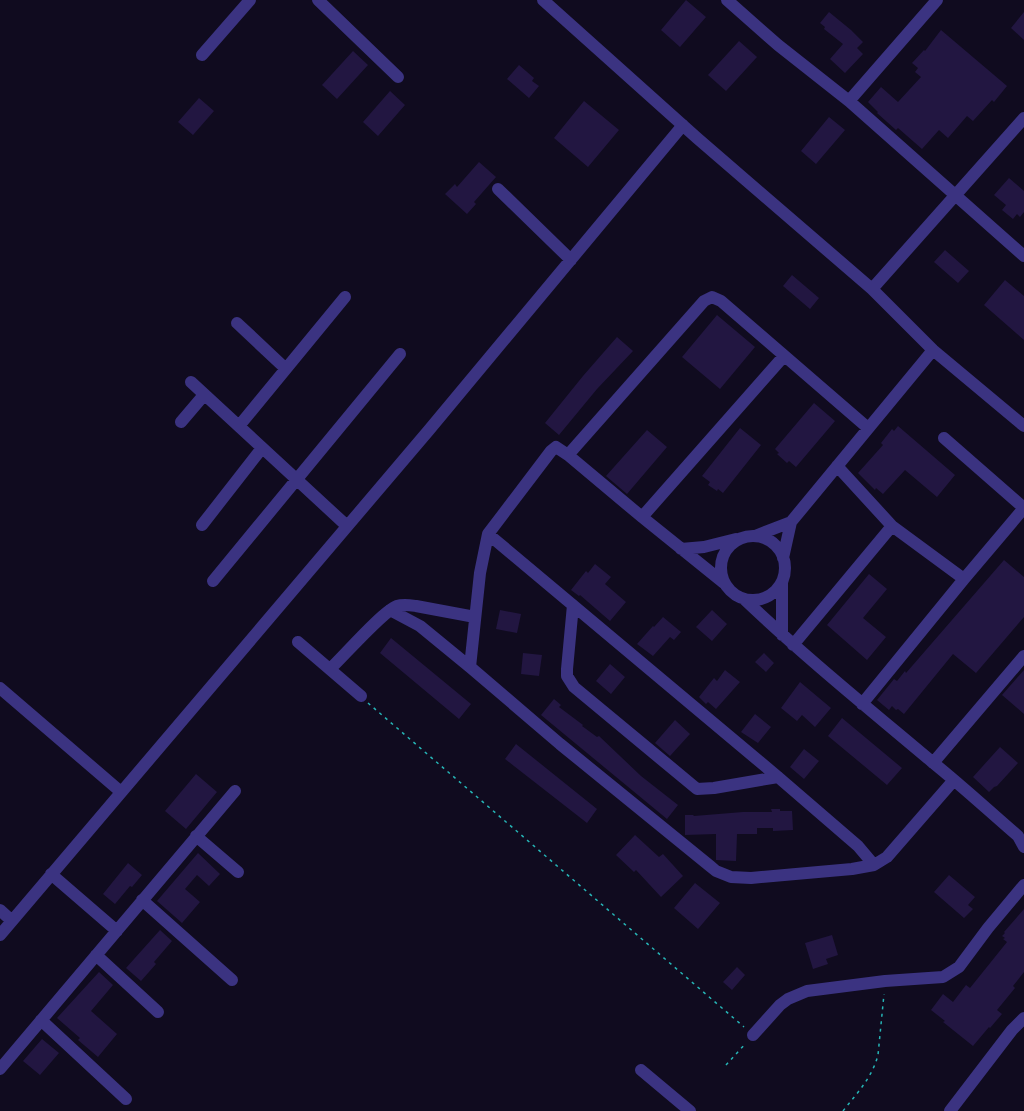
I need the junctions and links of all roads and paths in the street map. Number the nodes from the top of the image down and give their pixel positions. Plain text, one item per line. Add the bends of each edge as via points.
1 (250, 0) edge
2 (318, 0) edge
3 (543, 0) edge
4 (727, 0) edge
5 (932, 2) edge
6 (202, 55) dead end
7 (398, 77) dead end
8 (849, 101) junction
9 (1024, 118) edge
10 (683, 125) junction
11 (498, 189) dead end
12 (955, 194) junction
13 (1024, 256) edge
14 (571, 260) junction
15 (872, 289) junction
16 (345, 297) dead end
17 (237, 323) dead end
18 (933, 350) junction
19 (400, 354) dead end
20 (784, 356) junction
21 (286, 369) junction
22 (191, 382) dead end
23 (204, 395) junction
24 (180, 422) dead end
25 (239, 426) junction
26 (1024, 426) edge
27 (868, 428) junction
28 (944, 438) dead end
29 (262, 448) junction
30 (568, 455) junction
31 (837, 466) junction
32 (297, 480) junction
33 (1024, 508) edge
34 (642, 517) junction
35 (791, 522) junction
36 (201, 525) dead end
37 (347, 526) junction
38 (892, 526) junction
39 (488, 534) junction
40 (755, 536) junction
41 (738, 539) junction
42 (681, 549) junction
43 (783, 558) junction
44 (964, 579) junction
45 (213, 581) dead end
46 (782, 582) junction
47 (724, 583) junction
48 (744, 599) junction
49 (573, 604) junction
50 (390, 610) junction
51 (475, 617) junction
52 (782, 635) junction
53 (298, 642) dead end
54 (793, 645) junction
55 (1024, 656) edge
56 (470, 667) junction
57 (330, 669) junction
58 (0, 688) edge
59 (361, 696) joint
60 (862, 705) junction
61 (933, 762) junction
62 (778, 777) junction
63 (954, 780) junction
64 (235, 791) dead end
65 (121, 792) junction
66 (196, 836) junction
67 (1024, 847) edge
68 (874, 865) junction
69 (238, 872) dead end
70 (51, 874) junction
71 (1024, 885) edge
72 (142, 900) junction
73 (0, 910) edge
74 (12, 921) junction
75 (117, 931) junction
76 (0, 935) edge
77 (96, 955) junction
78 (232, 980) dead end
79 (885, 981) junction
80 (158, 1012) dead end
81 (1024, 1018) edge
82 (41, 1020) junction
83 (753, 1035) junction
84 (726, 1065) dead end
85 (0, 1069) edge
86 (641, 1070) dead end
87 (126, 1099) dead end
88 (690, 1111) edge
89 (843, 1111) edge
90 (950, 1111) edge

1 - 6 street
2 - 7 street
3 - 10 street
4 - 8 street
5 - 8 street
8 - 12 street
9 - 12 street
10 - 14 street
10 - 15 street
11 - 14 street
12 - 13 street
12 - 15 street
14 - 37 street
15 - 18 street
16 - 21 street
17 - 21 street
18 - 26 street
18 - 27 street
19 - 32 street
20 - 27 street
20 - 30 street via 712,297 704,301
20 - 34 street
21 - 25 street
22 - 23 street
23 - 24 street
23 - 25 street
25 - 29 street
27 - 31 street
28 - 33 street
29 - 32 street
29 - 36 street
30 - 34 street
30 - 39 street via 553,449
31 - 35 street
31 - 38 street
32 - 37 street
32 - 45 street
33 - 44 street
34 - 42 street
35 - 40 street
35 - 43 street
37 - 65 street
38 - 44 street
38 - 54 street
39 - 49 street
39 - 51 street
40 - 41 street
40 - 43 street via 773,542
41 - 42 street
41 - 47 street via 722,558
42 - 47 street
43 - 46 street
44 - 60 street
46 - 48 street via 766,597
46 - 52 street
47 - 48 street
48 - 52 street
49 - 62 street
49 - 62 street via 567,676 574,687 697,789
50 - 51 street via 407,605
50 - 56 street via 420,626
50 - 57 street
51 - 56 street
52 - 54 street
53 - 57 street
54 - 60 street
55 - 61 street
56 - 68 street via 723,875 751,878
57 - 59 street
58 - 65 street
59 - 83 path
60 - 61 street
61 - 63 street
62 - 68 street via 858,846
63 - 67 street via 1018,836
63 - 68 street via 887,857
64 - 66 street
65 - 70 street
66 - 69 street
66 - 72 street
70 - 74 street
70 - 75 street
71 - 79 street via 959,967 943,977
72 - 75 street
72 - 78 street
73 - 74 street
74 - 76 street
75 - 77 street
77 - 80 street
77 - 82 street
79 - 83 street via 797,994 780,1005
79 - 89 path via 875,1064 867,1082
81 - 90 street
82 - 85 street
82 - 87 street
83 - 84 path
86 - 88 street

